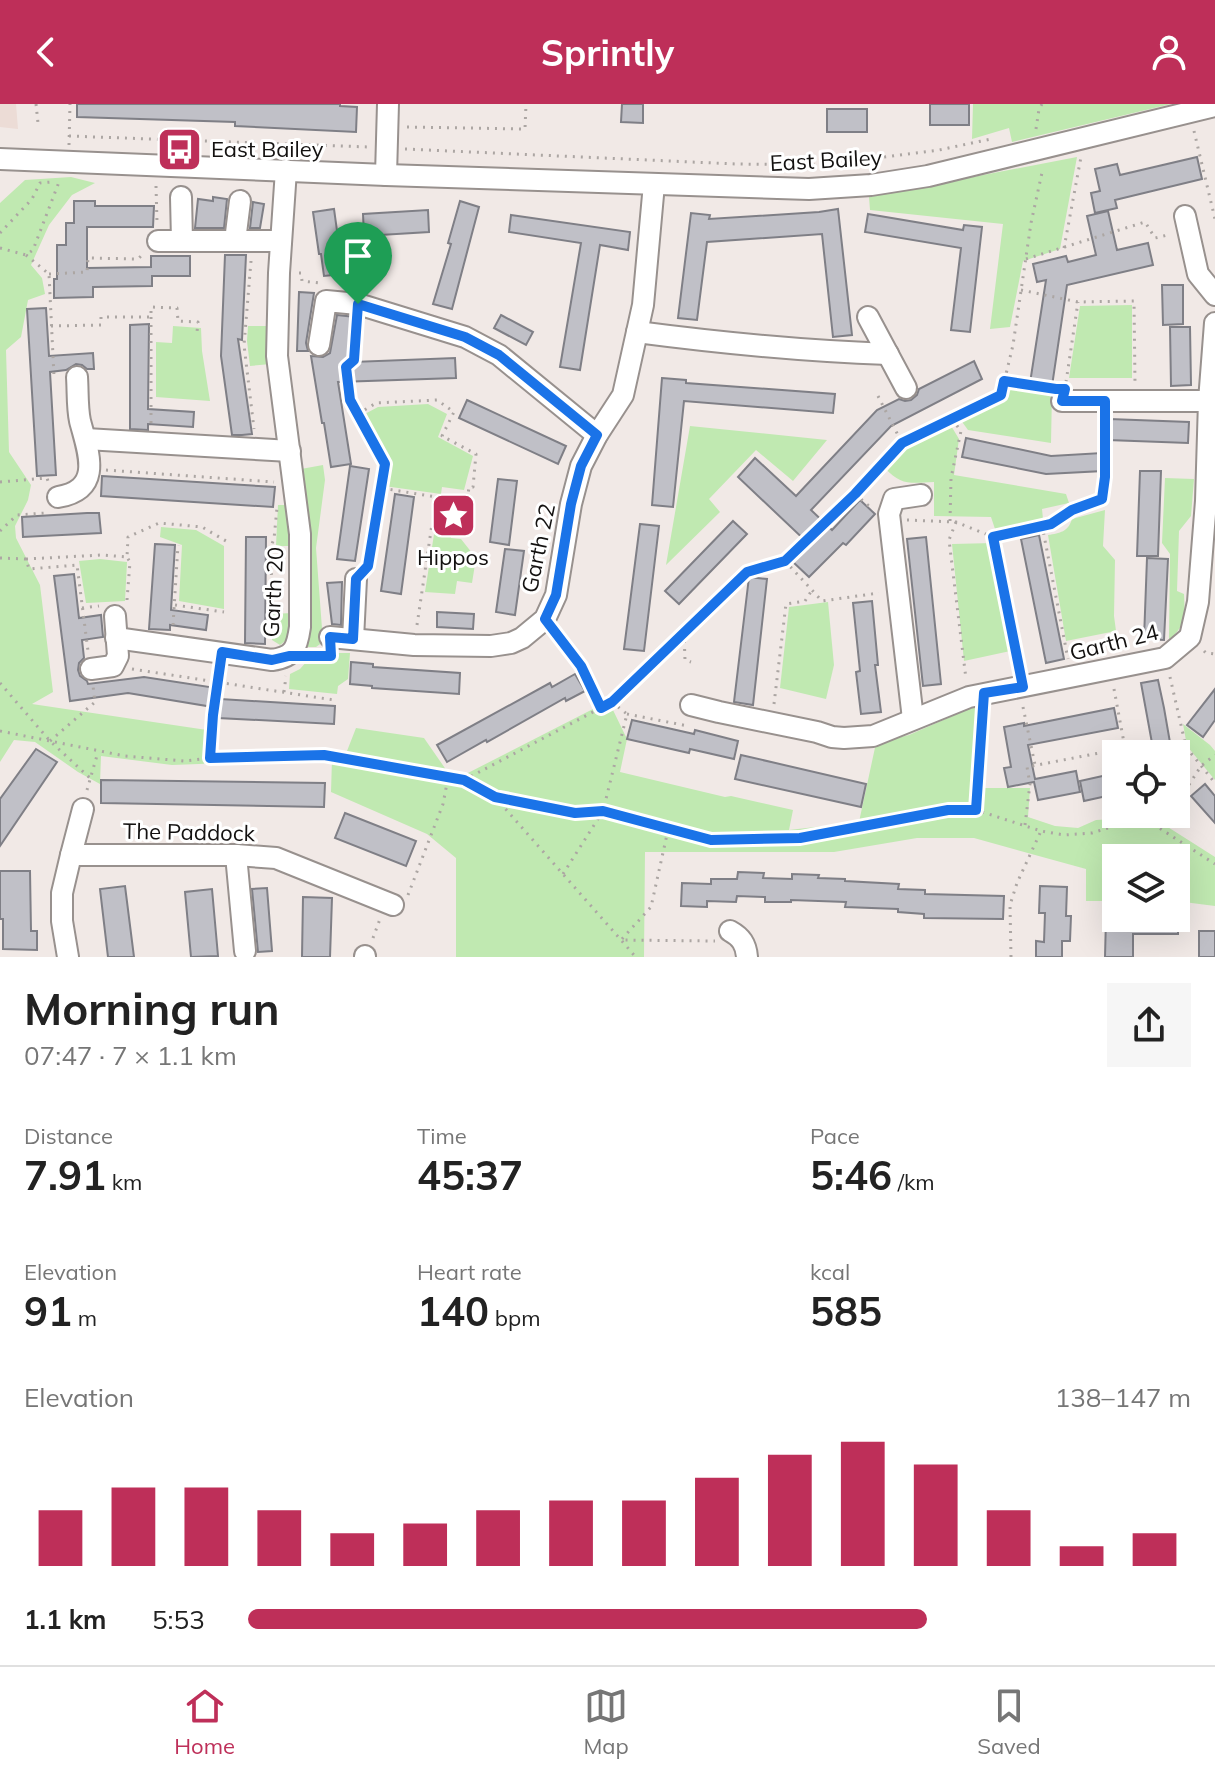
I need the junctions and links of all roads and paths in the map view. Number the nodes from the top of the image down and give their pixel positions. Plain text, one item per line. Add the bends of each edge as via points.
1 (36, 104) edge
2 (70, 104) edge
3 (388, 104) edge
4 (526, 104) edge
5 (1042, 104) edge
6 (1215, 106) edge
7 (1189, 112) junction
8 (38, 123) dead end
9 (387, 126) junction
10 (69, 136) junction
11 (995, 138) dead end
12 (1085, 138) junction
13 (387, 148) junction
14 (1040, 149) junction
15 (0, 159) edge
16 (69, 162) junction
17 (155, 166) junction
18 (286, 170) junction
19 (386, 175) junction
20 (40, 183) dead end
21 (654, 184) junction
22 (1215, 193) edge
23 (1209, 194) junction
24 (181, 197) dead end
25 (240, 201) dead end
26 (1215, 219) edge
27 (1186, 224) joint
28 (0, 233) edge
29 (158, 241) junction
30 (182, 241) junction
31 (243, 241) junction
32 (281, 241) junction
33 (0, 248) edge
34 (1064, 248) junction
35 (26, 255) junction
36 (1026, 259) junction
37 (49, 274) junction
38 (1021, 290) junction
39 (1215, 295) edge
40 (1078, 302) junction
41 (358, 304) junction
42 (151, 317) junction
43 (868, 317) dead end
44 (1215, 323) edge
45 (51, 326) junction
46 (197, 332) dead end
47 (637, 332) junction
48 (319, 345) dead end
49 (888, 354) junction
50 (77, 377) joint
51 (1004, 381) junction
52 (906, 388) dead end
53 (1064, 395) junction
54 (878, 396) dead end
55 (1105, 401) junction
56 (1135, 401) junction
57 (1209, 401) junction
58 (358, 414) junction
59 (952, 419) junction
60 (597, 435) junction
61 (86, 439) junction
62 (151, 443) junction
63 (902, 443) junction
64 (257, 449) junction
65 (290, 451) junction
66 (96, 470) dead end
67 (0, 482) edge
68 (288, 483) junction
69 (381, 488) junction
70 (855, 494) junction
71 (921, 495) dead end
72 (58, 497) junction
73 (440, 498) junction
74 (1211, 501) edge
75 (889, 514) junction
76 (950, 521) junction
77 (956, 522) junction
78 (1042, 525) junction
79 (0, 531) edge
80 (993, 537) junction
81 (226, 541) dead end
82 (178, 545) dead end
83 (127, 557) junction
84 (0, 558) edge
85 (26, 559) junction
86 (785, 561) junction
87 (356, 579) joint
88 (812, 590) junction
89 (898, 591) junction
90 (175, 605) junction
91 (82, 608) junction
92 (118, 608) junction
93 (224, 612) dead end
94 (545, 619) junction
95 (684, 633) junction
96 (330, 637) dead end
97 (116, 638) junction
98 (353, 639) junction
99 (172, 645) junction
100 (414, 645) junction
101 (222, 652) junction
102 (1165, 658) junction
103 (272, 660) junction
104 (691, 662) dead end
105 (113, 666) junction
106 (91, 669) junction
107 (1111, 670) junction
108 (1071, 678) junction
109 (0, 683) edge
110 (218, 683) junction
111 (1021, 687) junction
112 (976, 695) junction
113 (334, 700) dead end
114 (612, 702) junction
115 (691, 705) dead end
116 (601, 708) junction
117 (913, 719) junction
118 (772, 723) junction
119 (0, 731) edge
120 (1124, 740) edge
121 (50, 741) junction
122 (98, 752) junction
123 (1191, 754) joint
124 (1102, 755) edge
125 (1215, 755) edge
126 (210, 758) junction
127 (1035, 765) junction
128 (1201, 766) junction
129 (90, 778) junction
130 (448, 778) junction
131 (464, 780) junction
132 (1190, 783) edge
133 (1215, 783) edge
134 (495, 797) junction
135 (83, 809) joint
136 (976, 810) junction
137 (603, 811) junction
138 (1025, 826) junction
139 (1108, 828) edge
140 (1160, 828) edge
141 (668, 829) junction
142 (1041, 831) junction
143 (71, 855) junction
144 (236, 855) junction
145 (1215, 864) edge
146 (563, 874) junction
147 (390, 904) junction
148 (621, 940) junction
149 (740, 943) edge
150 (245, 951) dead end
151 (68, 957) edge
152 (365, 957) edge
153 (634, 957) edge
154 (1011, 957) edge

1 - 8 path
2 - 10 path
3 - 9 street
4 - 9 path via 525,129
5 - 14 path via 1036,129
6 - 7 street, East Bailey
7 - 12 street, East Bailey
7 - 23 path
9 - 13 street
10 - 13 path
10 - 16 path
11 - 13 path via 821,165
12 - 14 street, East Bailey
12 - 34 path
13 - 19 street
14 - 21 street, East Bailey via 871,185 809,189
14 - 36 path via 1043,169
15 - 16 street, East Bailey
16 - 17 street, East Bailey
16 - 35 path via 33,250
17 - 18 street, East Bailey
17 - 29 path
18 - 19 street, East Bailey
18 - 32 street, Garth 20
19 - 21 street, East Bailey
20 - 28 path
21 - 47 street, Garth 22
22 - 23 path
23 - 26 path
24 - 30 street
25 - 31 street
27 - 34 path via 1155,238 1145,222
27 - 39 street via 1198,274
29 - 30 street
29 - 37 path via 138,259 88,258 87,272
30 - 31 street
31 - 32 street
31 - 64 path via 244,345
32 - 65 street, Garth 20 via 277,356
33 - 35 path
34 - 36 path
35 - 37 path
36 - 38 path
37 - 45 path
38 - 40 path
38 - 51 path
40 - 53 path
40 - 56 path via 1134,301
41 - 48 street via 326,301
41 - 58 path via 354,360 346,367 350,400
41 - 60 street via 465,337 499,355
42 - 45 path via 101,317 101,325
42 - 46 path via 151,307 177,308 178,321 198,322
42 - 62 path
43 - 49 street
44 - 57 street, Garth 24
45 - 50 path via 54,377
47 - 49 street
47 - 60 street, Garth 22 via 623,395
49 - 52 street
50 - 61 street via 79,419
51 - 53 path via 1056,389
51 - 59 path via 1001,395
53 - 55 street
54 - 63 path
55 - 56 street
55 - 78 path via 1102,499
56 - 57 street
57 - 74 street, Garth 24
58 - 69 path via 385,464
58 - 73 path via 376,403 437,400 454,412 442,436 476,454 473,487 467,502
59 - 63 path
59 - 76 path via 961,431 951,478
60 - 94 street, Garth 22 via 581,466 556,595
61 - 62 street
61 - 72 street via 91,464 86,479 72,494
62 - 64 street
63 - 70 path
64 - 65 street
65 - 68 street, Garth 20
66 - 68 path
67 - 72 path via 47,478
68 - 103 path via 276,509 271,546
68 - 103 street, Garth 20 via 300,534 300,627 289,656
69 - 73 path
69 - 87 path via 368,566
70 - 75 path via 874,510
70 - 86 path
71 - 75 street via 894,499
72 - 79 path via 49,513 17,515
73 - 100 path
74 - 102 street, Garth 24 via 1190,637
75 - 76 path
75 - 89 street
76 - 77 path
77 - 80 path
77 - 112 path via 949,540
78 - 80 path
78 - 108 path
80 - 111 path
81 - 83 path via 202,527 159,523 128,537
82 - 90 path
83 - 85 path
83 - 92 path
84 - 85 path
85 - 91 path via 29,569 77,565
86 - 88 path
86 - 95 path via 747,572
87 - 98 street
88 - 89 path via 822,601
88 - 118 path via 805,601 786,604
89 - 117 street
90 - 93 path
90 - 99 path
91 - 92 path
91 - 106 path
92 - 97 street
94 - 100 street, Garth 22 via 511,643
94 - 116 path via 581,666
95 - 104 path via 685,660
95 - 114 path
96 - 98 street, Garth 22
97 - 99 street, Garth 20
97 - 105 street
98 - 100 street, Garth 22
99 - 101 street, Garth 20
101 - 103 street, Garth 20
101 - 110 path
102 - 107 street, Garth 24
102 - 123 path
105 - 106 street
105 - 110 path
106 - 121 path via 95,702
107 - 108 street, Garth 24
107 - 120 path
108 - 111 street, Garth 24
109 - 121 path
110 - 113 path
110 - 126 path
111 - 112 street, Garth 24
111 - 127 path
112 - 117 street, Garth 24
112 - 136 path
114 - 116 path
114 - 137 path via 627,714
115 - 118 street, Garth 24
116 - 131 path
117 - 118 street, Garth 24 via 873,736 844,738
119 - 121 path
121 - 122 path
121 - 129 path
122 - 126 path via 184,761
122 - 129 path
123 - 128 path
124 - 127 path
125 - 128 path
126 - 130 path via 324,755
127 - 138 path via 1027,767
128 - 132 path
128 - 133 path
129 - 135 path
130 - 131 path
130 - 147 path via 408,896 400,908
131 - 134 path
134 - 137 path via 575,813
134 - 146 path
135 - 143 street
136 - 138 path
136 - 141 path via 948,810 800,838 711,840
137 - 141 path
137 - 146 path
138 - 142 path
139 - 142 path via 1064,835
140 - 145 path
141 - 148 path via 651,907
142 - 154 path via 1010,905
143 - 144 street, The Paddock
143 - 151 street via 62,893
144 - 147 street, The Paddock via 276,858
144 - 150 street
146 - 148 path
147 - 152 path
148 - 149 path
148 - 153 path

